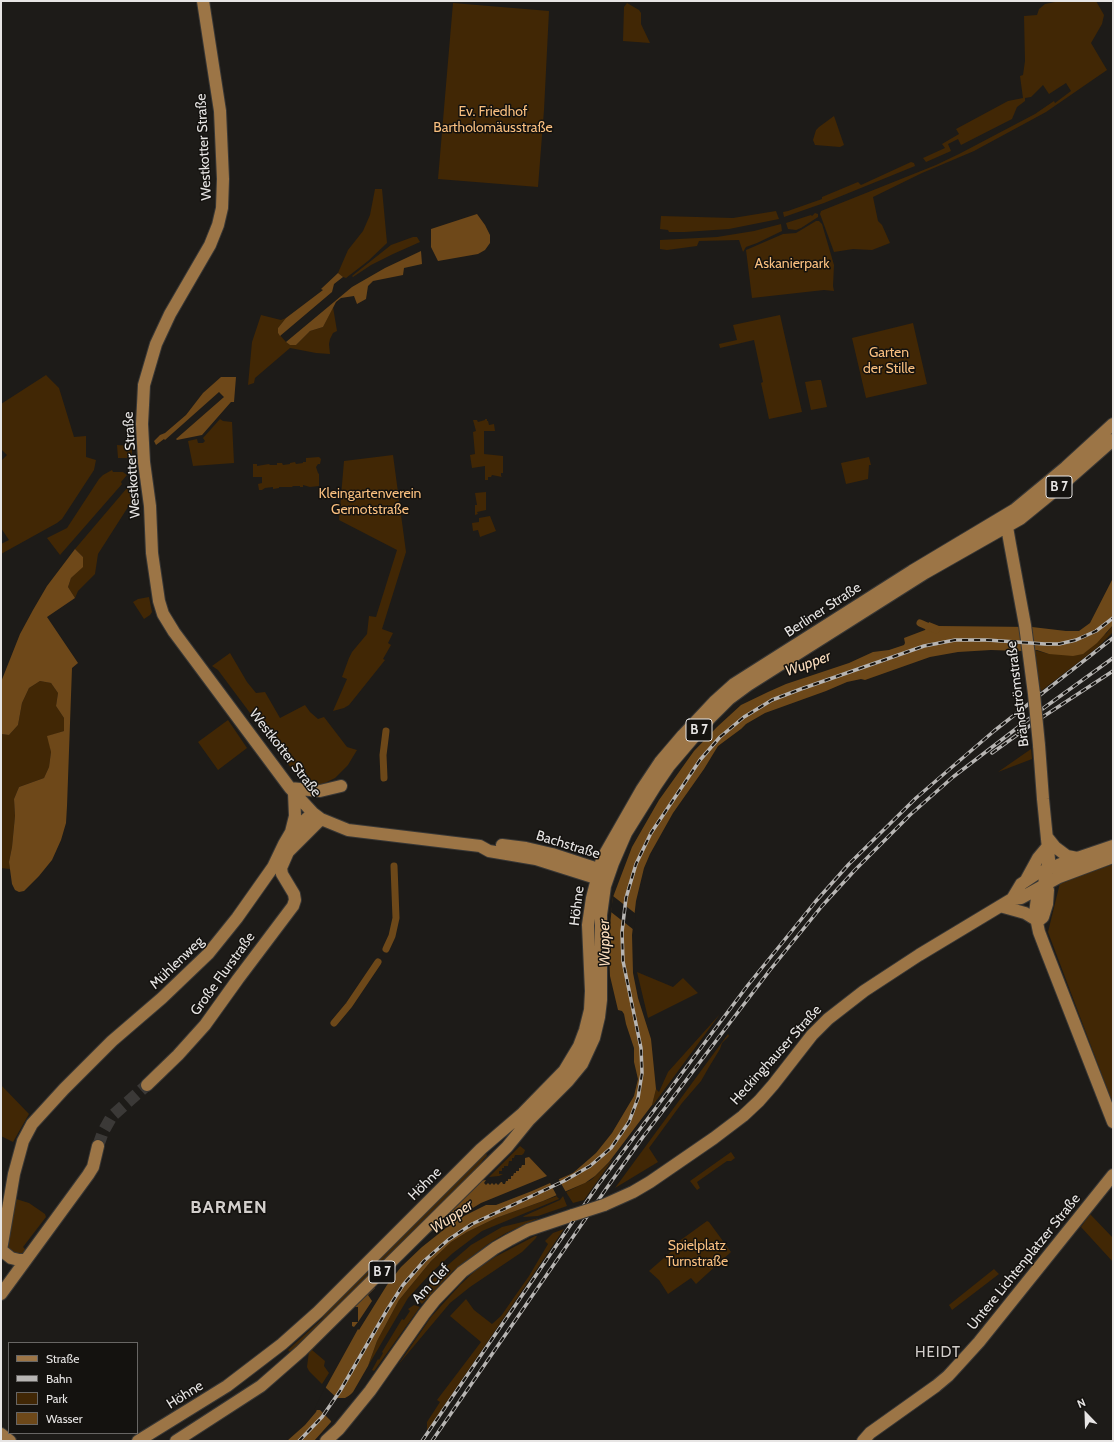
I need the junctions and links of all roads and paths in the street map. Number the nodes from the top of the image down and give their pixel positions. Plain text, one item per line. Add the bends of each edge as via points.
1 (203, 1) edge
2 (1113, 424) edge
3 (1113, 440) edge
4 (1057, 482) junction
5 (1004, 523) junction
6 (861, 608) junction
7 (341, 786) dead end
8 (292, 791) junction
9 (317, 816) junction
10 (291, 832) junction
11 (1048, 841) junction
12 (1113, 846) edge
13 (1077, 858) junction
14 (1113, 858) edge
15 (1048, 868) junction
16 (597, 874) junction
17 (609, 876) junction
18 (1025, 880) junction
19 (1044, 884) junction
20 (1012, 900) junction
21 (1000, 906) junction
22 (1038, 921) junction
23 (572, 1059) junction
24 (576, 1072) junction
25 (147, 1085) tunnel mouth
26 (1113, 1122) edge
27 (98, 1146) tunnel mouth
28 (482, 1149) junction
29 (488, 1165) junction
30 (1113, 1175) edge
31 (604, 1206) joint
32 (1, 1250) edge
33 (26, 1260) junction
34 (1, 1294) edge
35 (1, 1434) edge
36 (10, 1441) edge
37 (138, 1441) edge
38 (176, 1441) edge
39 (326, 1441) edge
40 (863, 1441) edge

1 - 8 main road, Westkotter Straße via 220,111 223,179 220,214 210,244 161,332 144,385 142,424 152,553 159,601 170,626
2 - 4 main road, Berliner Straße / B 7
3 - 4 main road, Berliner Straße / B 7
4 - 5 main road, Berliner Straße / B 7 via 1025,515
5 - 6 main road, Berliner Straße / B 7 via 925,573
5 - 11 main road, Brändströmstraße, bridge via 1029,653
6 - 16 main road, Berliner Straße / B 7 via 723,693 660,762 602,858
6 - 17 main road, Berliner Straße / B 7 via 729,699 710,718 668,766 652,790 623,839
7 - 8 main road via 320,791
8 - 9 main road, Westkotter Straße
8 - 10 main road via 295,816
9 - 10 main road, Mühlenweg
9 - 16 main road, Bachstraße via 348,830 480,846 492,844 526,848 568,858
9 - 25 main road, Große Flurstraße via 288,852 282,864 281,872 294,894 293,906 205,1025
10 - 32 main road, Mühlenweg via 273,867 208,954 112,1041 39,1116 27,1132 9,1194
11 - 13 main road via 1067,856
11 - 15 main road, Brändströmstraße
11 - 18 main road
12 - 13 main road
13 - 15 main road
14 - 19 main road, Heckinghauser Straße
15 - 18 main road
15 - 19 main road
16 - 17 main road, Bachstraße
16 - 23 main road, Höhne / B 7 via 588,925 590,1010 582,1038
17 - 24 main road, Höhne / B 7 via 601,915 599,1017 594,1038
18 - 20 main road
19 - 20 main road, Heckinghauser Straße via 1021,898
19 - 22 main road via 1048,890 1047,904 1043,918
20 - 21 main road, Heckinghauser Straße
21 - 22 main road
21 - 31 main road, Heckinghauser Straße via 843,1006 812,1035 773,1085 743,1116 650,1182
22 - 26 main road via 1039,932
23 - 24 main road via 576,1060
23 - 28 main road, Höhne / B 7 via 538,1098
24 - 29 main road, Höhne / B 7
27 - 33 main road via 93,1167
28 - 29 main road via 490,1151
28 - 37 main road, Höhne / B 7 via 318,1312 282,1344 227,1386
29 - 38 main road, Höhne / B 7 via 294,1358 261,1386
30 - 40 main road, Untere Lichtenplatzer Straße via 960,1364 936,1386 870,1433
31 - 39 main road, Am Clef, bridge via 528,1230 495,1248 462,1272 428,1309 370,1391
32 - 33 main road via 11,1258
33 - 34 main road
35 - 36 main road

